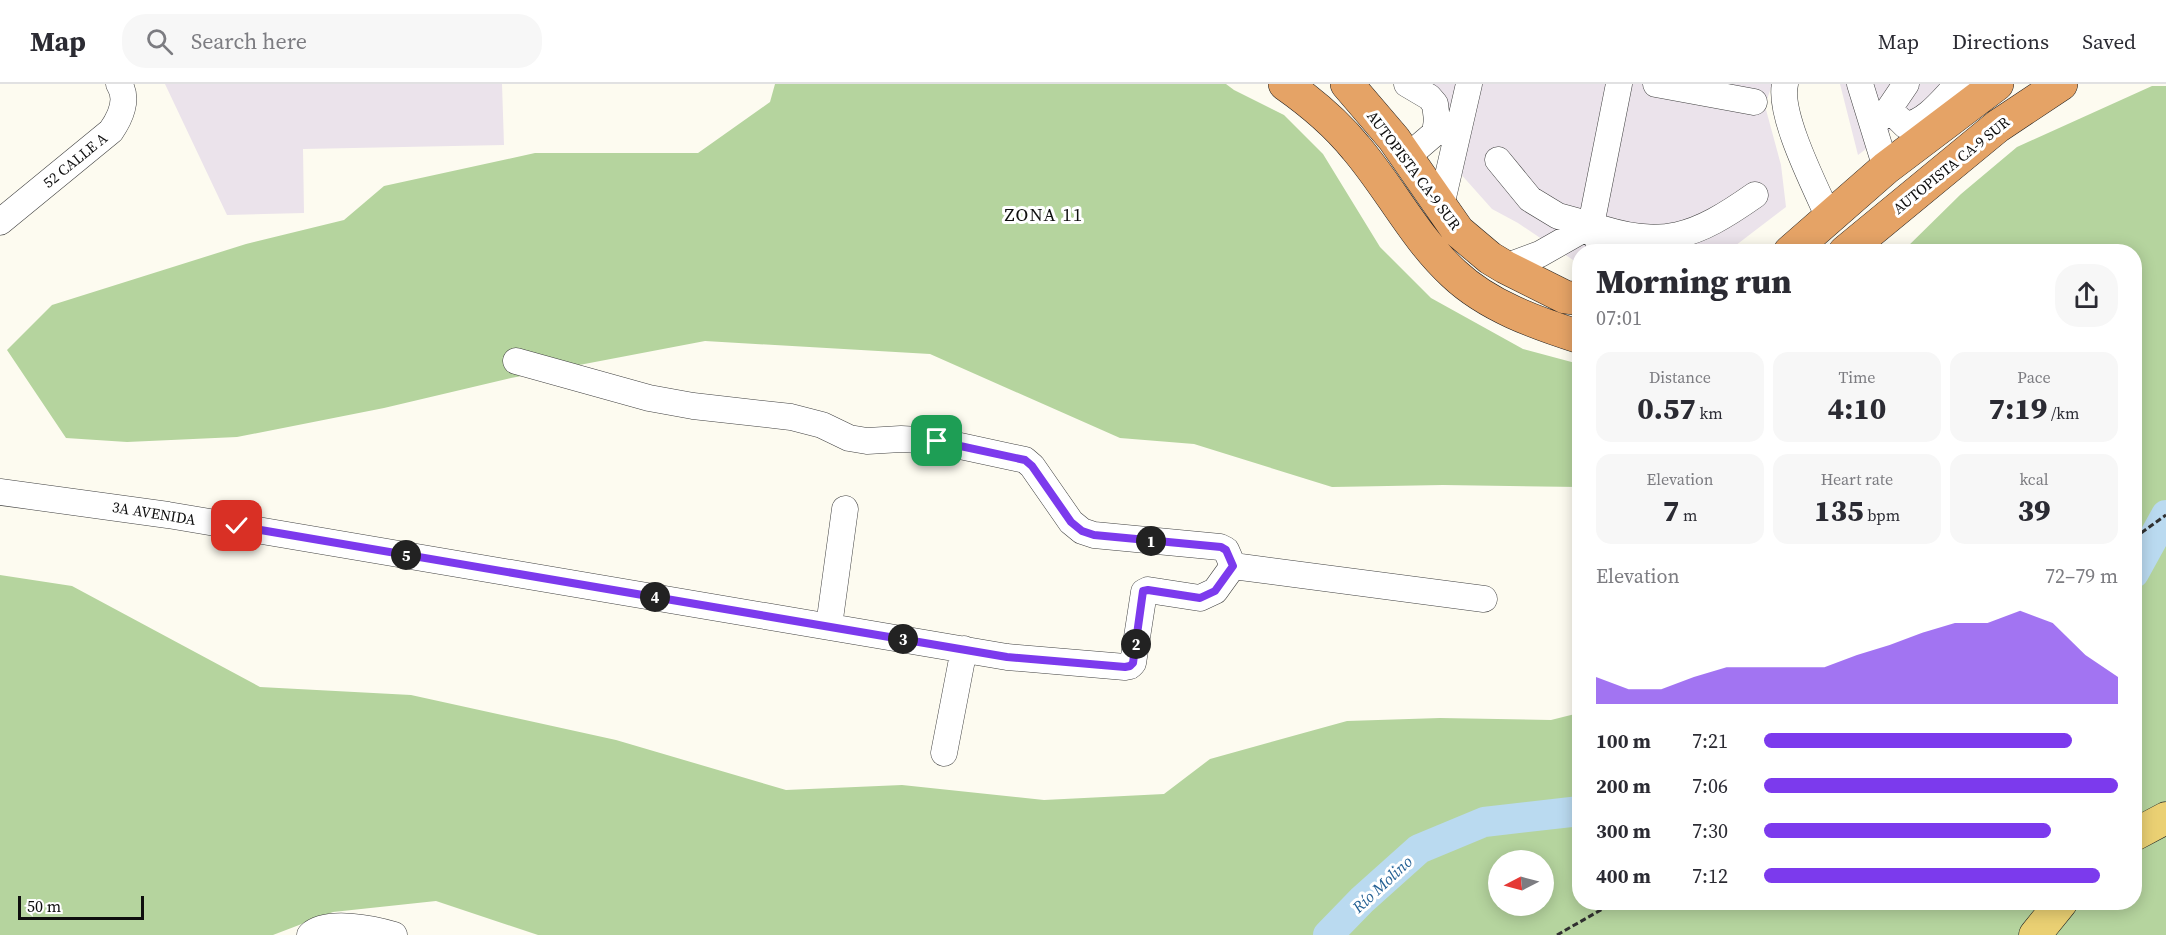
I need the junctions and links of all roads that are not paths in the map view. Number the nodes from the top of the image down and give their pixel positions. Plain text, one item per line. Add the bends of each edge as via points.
1 (119, 84) edge
2 (1285, 84) edge
3 (1407, 84) edge
4 (1469, 84) edge
5 (1619, 84) edge
6 (1656, 84) edge
7 (1785, 84) edge
8 (1860, 84) edge
9 (1906, 84) edge
10 (1959, 84) edge
11 (1997, 84) edge
12 (2061, 84) edge
13 (1351, 85) edge
14 (1754, 102) dead end
15 (1881, 117) junction
16 (1407, 157) junction
17 (1498, 160) dead end
18 (1886, 168) junction
19 (1755, 195) dead end
20 (1441, 206) junction
21 (1829, 218) junction
22 (0, 222) edge
23 (1591, 225) junction
24 (1599, 244) edge
25 (1799, 244) edge
26 (1855, 244) edge
27 (1505, 267) junction
28 (1572, 298) edge
29 (1572, 335) edge
30 (516, 361) dead end
31 (0, 492) edge
32 (845, 509) dead end
33 (1233, 566) junction
34 (1484, 599) dead end
35 (829, 626) junction
36 (964, 650) junction
37 (944, 753) dead end
38 (2166, 818) edge
39 (2142, 831) edge
40 (2055, 910) edge
41 (311, 934) edge
42 (394, 935) edge
43 (2035, 935) edge

1 - 22 street, 52 CALLE A via 123,104 111,131
2 - 29 highway via 1318,108 1357,148 1426,246 1456,276 1502,308
3 - 16 street via 1430,97 1437,120 1435,133
4 - 20 street
5 - 23 street
6 - 14 street
7 - 21 street via 1788,117
8 - 15 street
9 - 15 street
10 - 15 street via 1925,116 1909,125
11 - 18 highway
12 - 26 highway, AUTOPISTA CA-9 SUR via 1998,126
13 - 16 highway, AUTOPISTA CA-9 SUR
15 - 18 street
16 - 20 highway, AUTOPISTA CA-9 SUR
17 - 23 street via 1530,199 1557,216
18 - 21 highway
19 - 23 street via 1725,216 1684,234 1652,239 1620,236
20 - 27 highway, AUTOPISTA CA-9 SUR via 1458,231
21 - 25 highway
23 - 24 street
23 - 27 street via 1547,250
27 - 28 highway, AUTOPISTA CA-9 SUR
30 - 33 street via 649,398 791,417 822,425 849,438 937,441 1025,460 1082,531 1221,547
31 - 35 street, 3A AVENIDA via 168,515
32 - 35 street
33 - 34 street
33 - 36 street, 3A AVENIDA via 1215,591 1200,598 1143,591 1130,666
35 - 36 street, 3A AVENIDA
36 - 37 street
38 - 39 main road
40 - 43 main road
41 - 42 street via 328,928 368,927

